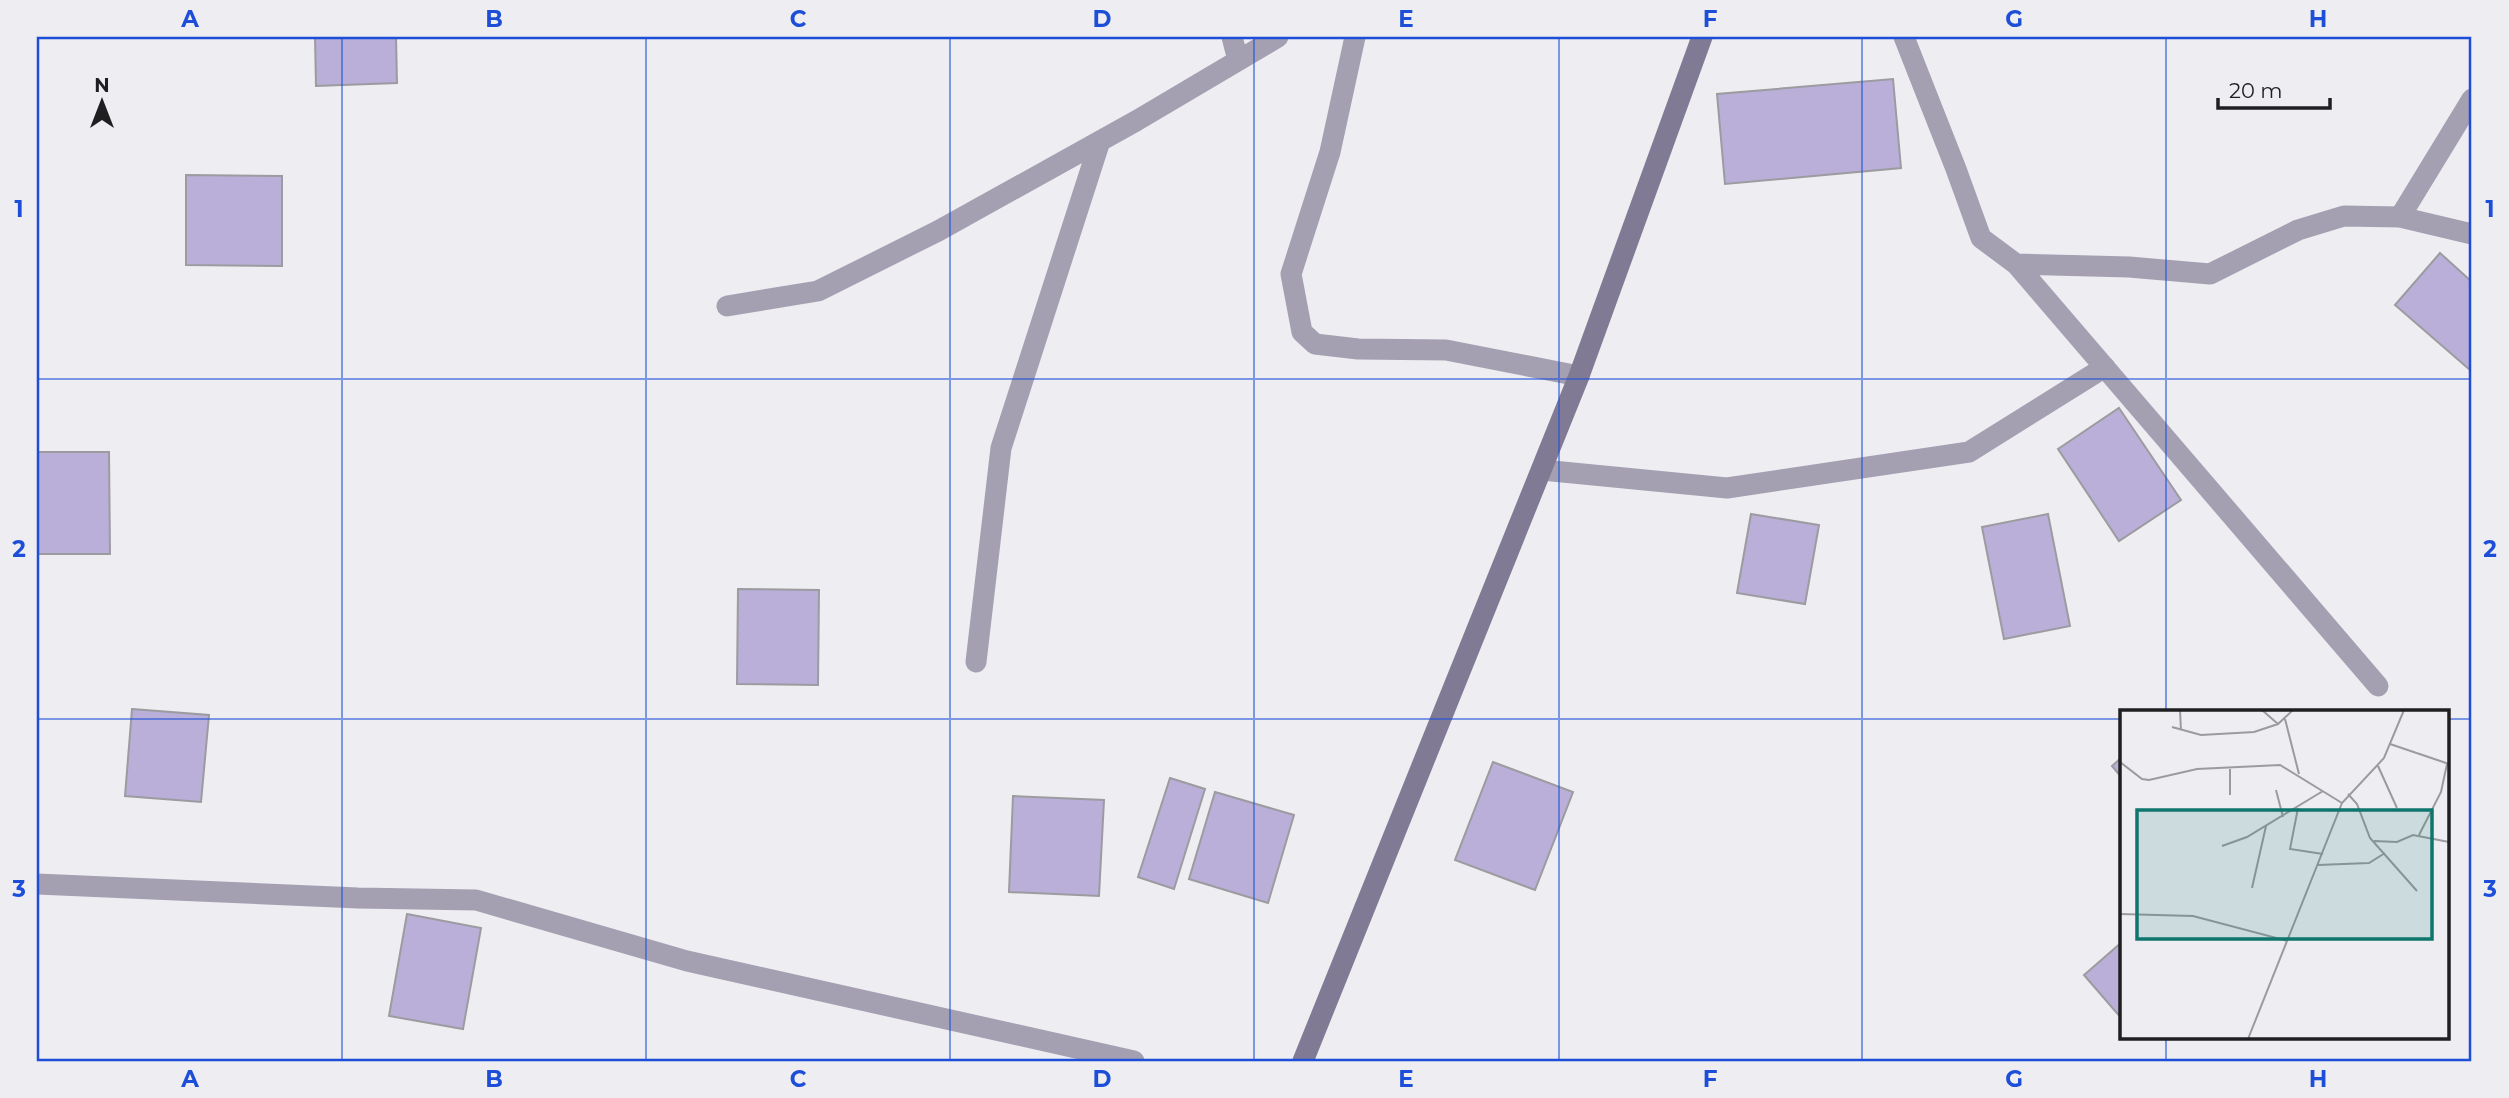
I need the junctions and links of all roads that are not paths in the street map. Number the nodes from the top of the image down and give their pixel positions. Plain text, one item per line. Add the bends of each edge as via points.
1 (1232, 37) edge
2 (1278, 37) edge
3 (1355, 37) edge
4 (1702, 37) edge
5 (1904, 37) edge
6 (1238, 60) junction
7 (2472, 99) edge
8 (1100, 141) junction
9 (2400, 217) junction
10 (2472, 234) edge
11 (2016, 264) junction
12 (727, 306) dead end
13 (2105, 367) junction
14 (1578, 376) junction
15 (1542, 470) junction
16 (976, 662) dead end
17 (2378, 686) dead end
18 (37, 884) edge
19 (1134, 1061) edge
20 (1303, 1061) edge

1 - 6 street
2 - 6 street
3 - 14 street via 1329,152 1291,274 1303,332 1315,345 1446,350
4 - 14 street
5 - 11 street via 1980,238
6 - 8 street
7 - 9 street
8 - 12 street via 938,231 818,290
8 - 16 street via 1001,448
9 - 10 street
9 - 11 street via 2332,219 2298,230 2210,274
11 - 13 street
13 - 15 street via 1969,452 1727,488
13 - 17 street
14 - 15 street
15 - 20 street
18 - 19 street via 476,900 687,961

